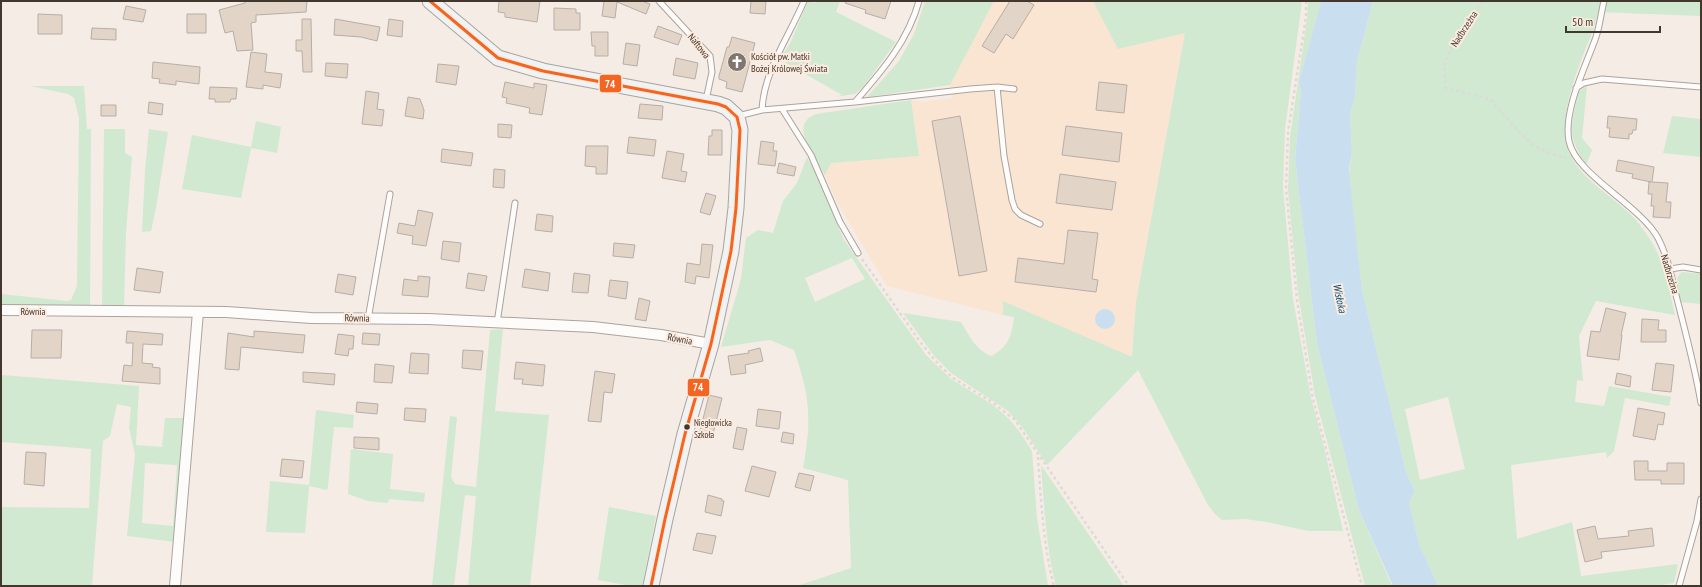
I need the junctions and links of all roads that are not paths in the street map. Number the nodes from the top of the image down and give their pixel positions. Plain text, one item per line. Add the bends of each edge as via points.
1 (430, 1) edge
2 (659, 1) edge
3 (804, 1) edge
4 (919, 1) edge
5 (1604, 1) edge
6 (997, 87) junction
7 (1701, 87) edge
8 (1576, 88) junction
9 (1014, 89) dead end
10 (706, 101) junction
11 (855, 102) junction
12 (782, 109) junction
13 (762, 110) junction
14 (737, 117) junction
15 (390, 194) dead end
16 (515, 203) dead end
17 (1040, 224) dead end
18 (858, 253) road end
19 (1670, 270) junction
20 (1701, 270) edge
21 (1, 310) edge
22 (198, 312) junction
23 (368, 319) junction
24 (497, 322) junction
25 (711, 344) junction
26 (1701, 403) edge
27 (1701, 498) edge
28 (175, 586) edge
29 (651, 586) edge
30 (1680, 586) edge

1 - 10 street via 498,58 543,71
2 - 10 lane, Naftowa via 710,56 712,72
3 - 13 lane via 794,26 773,63
4 - 11 lane via 902,43
5 - 8 lane, Nadbrzeżna via 1596,37
6 - 9 lane
6 - 11 lane
6 - 17 lane via 1004,156 1012,200 1021,215
7 - 8 lane via 1602,79 1584,83
8 - 19 lane, Nadbrzeżna via 1568,134 1574,155 1590,173 1637,212 1658,238
10 - 14 street via 726,107
11 - 12 lane
12 - 13 lane
12 - 18 lane via 811,155 840,222
13 - 14 lane
14 - 25 street via 741,138 732,251
15 - 23 lane
16 - 24 lane
19 - 20 lane via 1683,267
19 - 26 lane, Nadbrzeżna via 1695,368
21 - 22 street, Równia
22 - 23 street, Równia
22 - 28 street
23 - 24 street, Równia
24 - 25 street, Równia via 593,327
25 - 29 street via 685,434
27 - 30 lane

